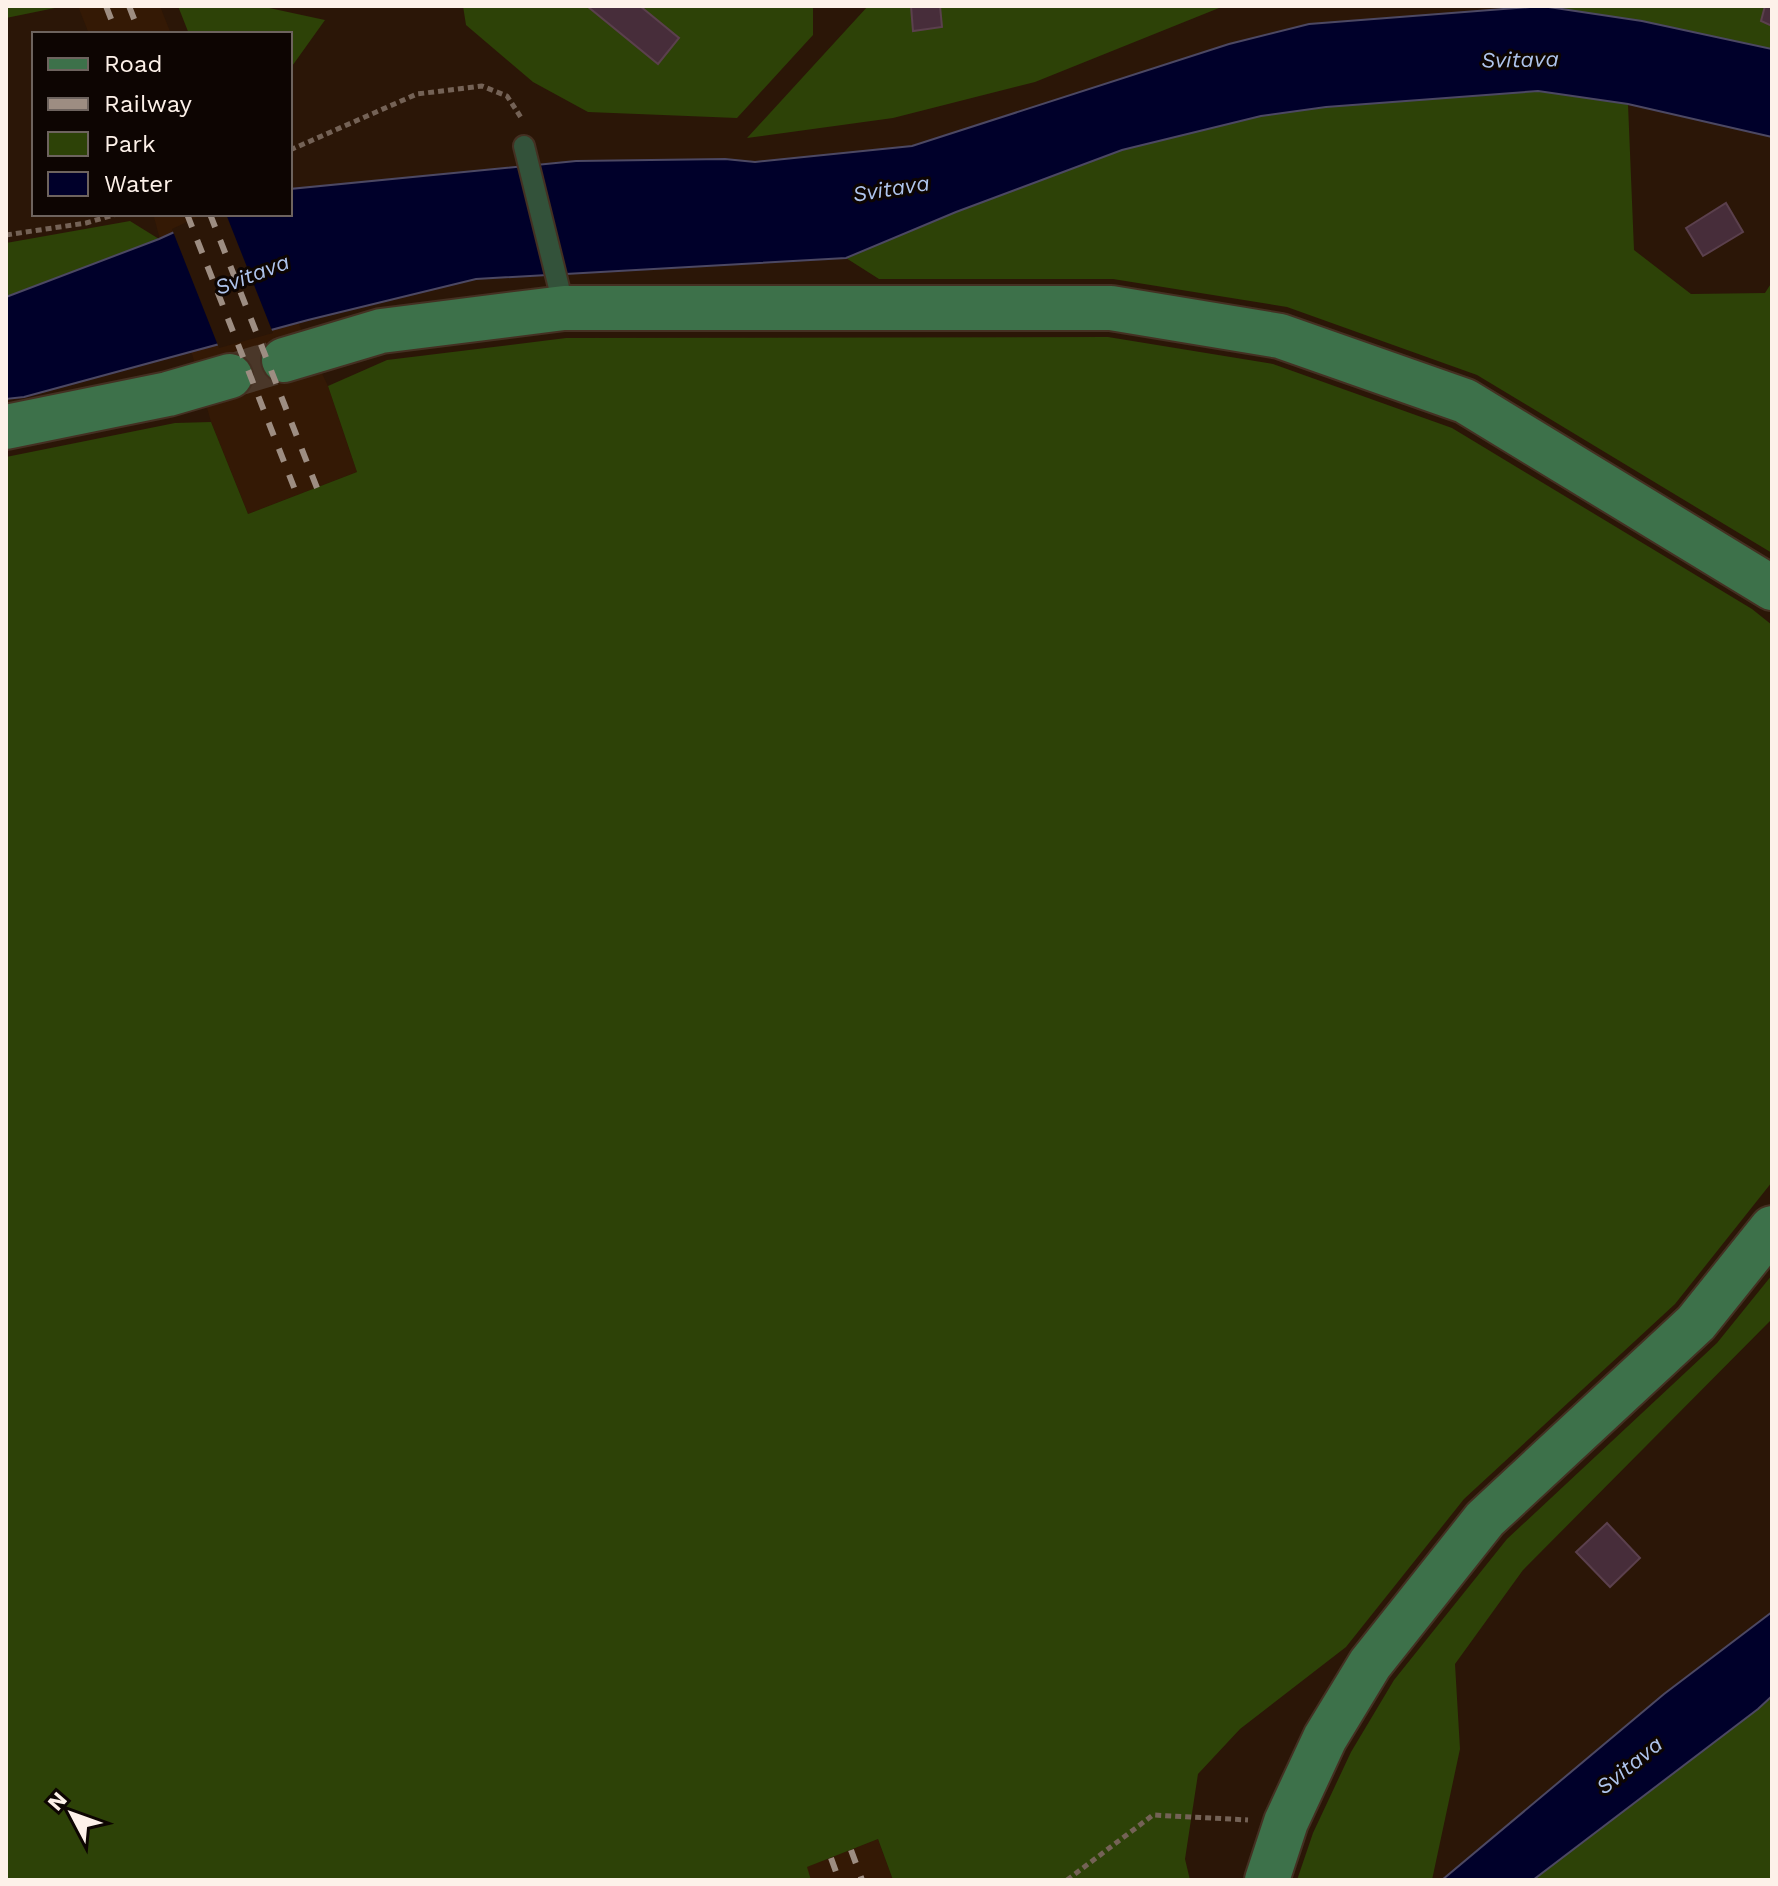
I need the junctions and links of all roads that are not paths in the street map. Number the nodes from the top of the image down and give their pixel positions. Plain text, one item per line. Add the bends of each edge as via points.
1 (524, 146) road end
2 (564, 308) junction
3 (284, 360) tunnel mouth
4 (230, 376) tunnel mouth
5 (6, 427) edge
6 (1772, 588) edge
7 (1772, 1228) edge
8 (1267, 1880) edge

1 - 2 lane
2 - 3 street via 381,331
2 - 6 street via 1111,308 1280,336 1465,401
4 - 5 street
7 - 8 street via 1696,1323 1485,1519 1370,1664 1325,1738 1286,1822

